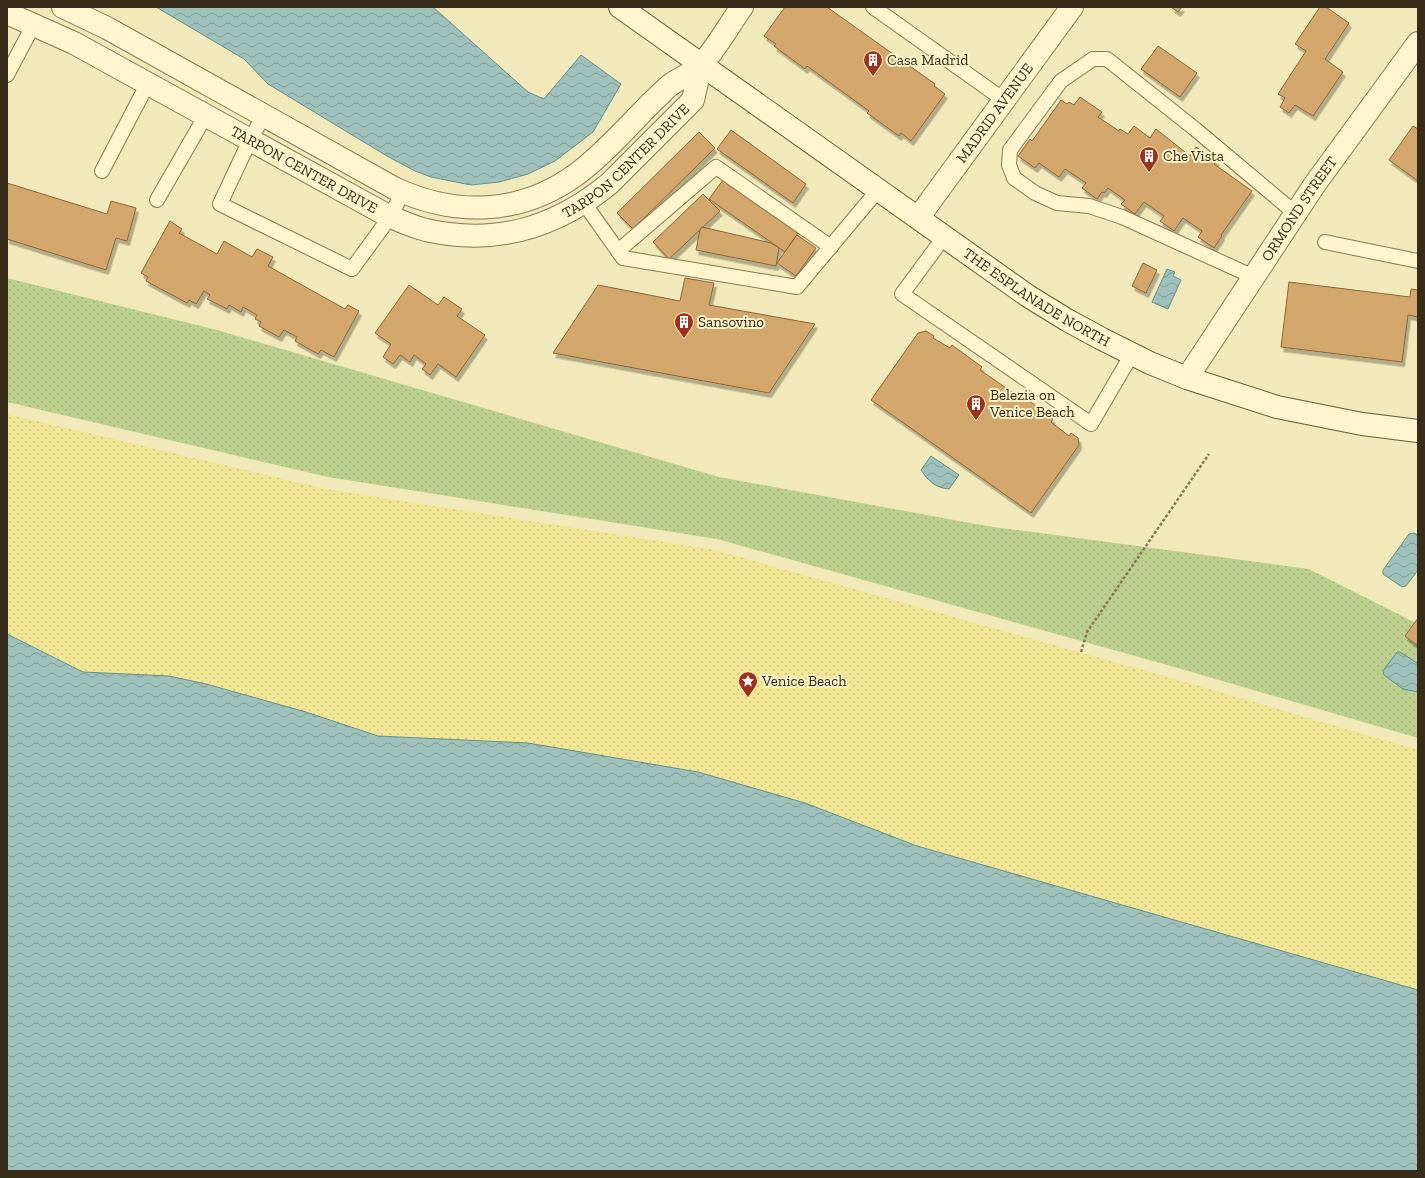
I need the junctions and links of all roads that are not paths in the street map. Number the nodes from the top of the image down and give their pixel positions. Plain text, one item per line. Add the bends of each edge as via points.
1 (63, 7) edge
2 (620, 7) edge
3 (873, 7) edge
4 (1072, 7) edge
5 (738, 9) edge
6 (7, 13) edge
7 (34, 24) junction
8 (1418, 43) edge
9 (701, 65) junction
10 (7, 75) edge
11 (148, 84) junction
12 (1004, 100) junction
13 (206, 115) junction
14 (264, 115) junction
15 (250, 140) junction
16 (102, 171) dead end
17 (878, 190) junction
18 (403, 192) junction
19 (157, 200) dead end
20 (584, 202) junction
21 (1295, 214) junction
22 (390, 216) junction
23 (918, 218) junction
24 (944, 237) junction
25 (1325, 242) dead end
26 (830, 247) junction
27 (618, 251) junction
28 (1418, 261) edge
29 (1254, 277) junction
30 (1132, 354) junction
31 (1187, 378) junction
32 (1418, 432) edge

1 - 14 street, TARPON CENTER DRIVE via 107,28
2 - 9 street, THE ESPLANADE NORTH
3 - 12 lane
4 - 12 street, MADRID AVENUE
5 - 9 street
6 - 7 street, TARPON CENTER DRIVE
7 - 10 lane
7 - 11 street, TARPON CENTER DRIVE
8 - 21 street, ORMOND STREET
9 - 17 street, THE ESPLANADE NORTH
9 - 18 street, TARPON CENTER DRIVE via 668,86 577,174 530,200 504,206 445,206
9 - 20 street, TARPON CENTER DRIVE via 693,100 610,184
11 - 13 street, TARPON CENTER DRIVE
11 - 16 lane
12 - 23 street, MADRID AVENUE
13 - 15 street, TARPON CENTER DRIVE
13 - 19 lane
14 - 15 lane
14 - 18 street, TARPON CENTER DRIVE
15 - 22 street, TARPON CENTER DRIVE
15 - 22 lane via 220,204 352,269
17 - 23 street, THE ESPLANADE NORTH
17 - 26 lane
18 - 22 lane
20 - 22 street, TARPON CENTER DRIVE via 556,218 531,228 483,236 425,230
20 - 27 lane
21 - 29 street, ORMOND STREET
21 - 29 lane via 1107,59 1093,59 1061,81 1010,150 1009,165 1014,178 1035,193 1057,203 1090,206 1122,217
23 - 24 street, THE ESPLANADE NORTH
24 - 30 street, THE ESPLANADE NORTH via 1028,296
24 - 30 lane via 902,294 1091,424
25 - 28 lane
26 - 27 lane via 797,287 622,258
26 - 27 lane via 716,167
29 - 31 street, ORMOND STREET
30 - 31 street, THE ESPLANADE NORTH
31 - 32 street, THE ESPLANADE NORTH via 1277,407

